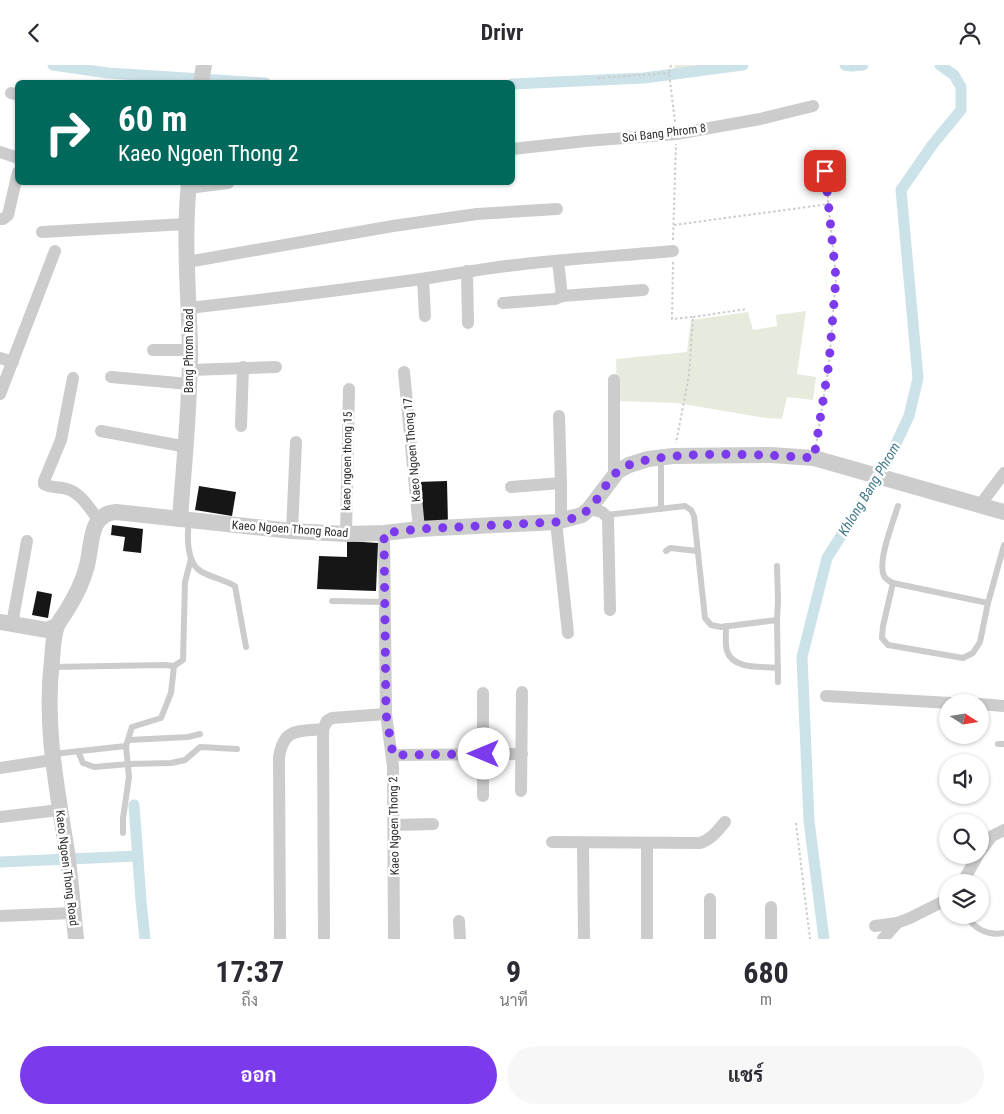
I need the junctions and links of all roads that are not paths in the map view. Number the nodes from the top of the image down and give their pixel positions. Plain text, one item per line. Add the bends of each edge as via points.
1 (813, 107) dead end
2 (515, 149) edge
3 (0, 152) edge
4 (15, 157) edge
5 (15, 185) edge
6 (188, 185) edge
7 (557, 209) dead end
8 (0, 219) edge
9 (186, 224) junction
10 (42, 232) dead end
11 (55, 251) dead end
12 (673, 251) road end
13 (558, 261) junction
14 (187, 262) junction
15 (467, 271) junction
16 (423, 279) junction
17 (643, 291) dead end
18 (562, 296) junction
19 (503, 303) dead end
20 (189, 308) junction
21 (425, 316) dead end
22 (468, 323) dead end
23 (153, 350) dead end
24 (190, 351) junction
25 (0, 358) edge
26 (13, 362) junction
27 (243, 367) junction
28 (276, 367) dead end
29 (404, 371) dead end
30 (112, 377) dead end
31 (190, 377) junction
32 (73, 378) dead end
33 (614, 380) dead end
34 (349, 389) dead end
35 (0, 394) edge
36 (559, 416) dead end
37 (241, 426) dead end
38 (101, 431) dead end
39 (296, 442) dead end
40 (187, 447) junction
41 (667, 457) junction
42 (1004, 473) edge
43 (614, 475) junction
44 (562, 483) junction
45 (511, 487) dead end
46 (980, 505) junction
47 (898, 506) dead end
48 (589, 509) junction
49 (662, 509) junction
50 (1004, 512) edge
51 (606, 515) junction
52 (98, 519) junction
53 (184, 520) junction
54 (558, 521) junction
55 (419, 529) junction
56 (292, 531) junction
57 (384, 533) junction
58 (346, 534) junction
59 (27, 541) dead end
60 (1004, 545) edge
61 (666, 551) dead end
62 (698, 551) junction
63 (190, 559) junction
64 (777, 566) dead end
65 (894, 583) junction
66 (332, 601) dead end
67 (385, 601) junction
68 (988, 603) junction
69 (610, 610) dead end
70 (777, 620) junction
71 (6, 623) edge
72 (56, 626) junction
73 (726, 627) junction
74 (568, 633) dead end
75 (246, 647) dead end
76 (51, 667) junction
77 (174, 667) junction
78 (778, 668) junction
79 (778, 682) dead end
80 (522, 692) dead end
81 (483, 693) dead end
82 (826, 696) dead end
83 (939, 702) edge
84 (989, 705) edge
85 (1004, 706) edge
86 (386, 714) junction
87 (323, 729) junction
88 (200, 734) dead end
89 (127, 743) junction
90 (237, 749) dead end
91 (78, 751) junction
92 (484, 754) junction
93 (522, 754) junction
94 (393, 755) junction
95 (52, 757) junction
96 (128, 764) junction
97 (0, 768) edge
98 (521, 791) dead end
99 (483, 796) dead end
100 (59, 810) junction
101 (0, 817) edge
102 (725, 822) dead end
103 (433, 824) dead end
104 (394, 825) junction
105 (1004, 829) edge
106 (123, 833) dead end
107 (989, 840) edge
108 (552, 842) dead end
109 (583, 843) junction
110 (647, 843) junction
111 (710, 899) dead end
112 (939, 904) edge
113 (771, 907) dead end
114 (73, 913) junction
115 (0, 916) edge
116 (459, 921) dead end
117 (897, 923) junction
118 (975, 924) edge
119 (875, 926) dead end
120 (1004, 933) edge
121 (76, 939) edge
122 (280, 939) edge
123 (324, 939) edge
124 (394, 939) edge
125 (460, 939) edge
126 (584, 939) edge
127 (646, 939) edge
128 (710, 939) edge
129 (771, 939) edge
130 (883, 939) edge

1 - 2 street, Soi Bang Phrom 8 via 676,134
3 - 4 street
5 - 8 street via 8,215
6 - 9 street, Bang Phrom Road
7 - 14 street via 477,214 412,223
9 - 10 street
9 - 14 street, Bang Phrom Road
11 - 26 street
12 - 13 street
13 - 15 street
13 - 18 street
14 - 20 street, Bang Phrom Road
15 - 16 street
15 - 22 street
16 - 20 street
16 - 21 street
17 - 18 street
18 - 19 street
20 - 24 street, Bang Phrom Road
23 - 24 street
24 - 31 street, Bang Phrom Road
25 - 26 street
26 - 35 street
27 - 28 street
27 - 31 street
27 - 37 street
29 - 55 street, Kaeo Ngoen Thong 17
30 - 31 street
31 - 40 street, Bang Phrom Road
32 - 52 street via 61,439 44,481 48,486 69,489 78,494
33 - 43 street
34 - 58 street, kaeo ngoen thong 15
36 - 44 street
38 - 40 street
39 - 56 street
40 - 53 street, Bang Phrom Road
41 - 43 street, Kaeo Ngoen Thong Road via 629,465
41 - 46 street, Kaeo Ngoen Thong Road via 771,455 814,458
41 - 49 lane
42 - 46 street
43 - 48 street, Kaeo Ngoen Thong Road
44 - 45 street
44 - 54 street
46 - 50 street, Kaeo Ngoen Thong Road
47 - 65 lane via 882,559 883,575
48 - 51 street
48 - 54 street, Kaeo Ngoen Thong Road via 573,519
49 - 51 lane
49 - 62 lane via 685,506 691,510
51 - 69 street via 609,525
52 - 53 street, Kaeo Ngoen Thong Road via 116,512
52 - 72 street, Kaeo Ngoen Thong Road via 84,579
53 - 56 street, Kaeo Ngoen Thong Road
53 - 63 lane
54 - 55 street, Kaeo Ngoen Thong Road
54 - 74 street
55 - 57 street, Kaeo Ngoen Thong Road
56 - 58 street, Kaeo Ngoen Thong Road
57 - 58 street, Kaeo Ngoen Thong Road
57 - 67 street, Kaeo Ngoen Thong 2
59 - 71 street
60 - 68 lane
61 - 62 lane via 670,548
62 - 73 lane via 705,619 711,625
63 - 75 lane via 202,573 235,587
63 - 77 lane via 185,582 183,660
64 - 70 lane
65 - 68 lane
65 - 68 lane via 883,625 882,638 888,645 963,658 973,653 980,642
66 - 67 lane
67 - 86 street, Kaeo Ngoen Thong 2
70 - 73 lane
70 - 78 lane
71 - 72 street via 47,630
72 - 76 street, Kaeo Ngoen Thong Road
73 - 78 lane via 727,650 731,658 739,664
76 - 77 lane
76 - 95 street, Kaeo Ngoen Thong Road via 48,709
77 - 89 lane via 171,693 162,719 132,727
78 - 79 lane
80 - 93 street
81 - 92 street
82 - 83 street
84 - 85 street
86 - 87 street via 332,718
86 - 94 street, Kaeo Ngoen Thong 2
87 - 122 street via 291,733 281,745
87 - 123 street
88 - 89 lane
89 - 91 lane
89 - 96 lane
90 - 96 lane via 206,746 185,760
91 - 95 lane
91 - 96 lane via 88,766
92 - 93 street
92 - 94 street
92 - 99 street
93 - 98 street
94 - 104 street, Kaeo Ngoen Thong 2
95 - 97 street
95 - 100 street, Kaeo Ngoen Thong Road
96 - 106 lane
100 - 101 street
100 - 114 street, Kaeo Ngoen Thong Road
102 - 110 street via 705,842
103 - 104 street
104 - 124 street, Kaeo Ngoen Thong 2
105 - 107 street
108 - 109 street
109 - 110 street
109 - 126 street
110 - 127 street
111 - 128 street
112 - 117 street
113 - 129 street
114 - 115 street
114 - 121 street, Kaeo Ngoen Thong Road
116 - 125 street
117 - 119 street
117 - 130 street
118 - 120 lane via 982,931

